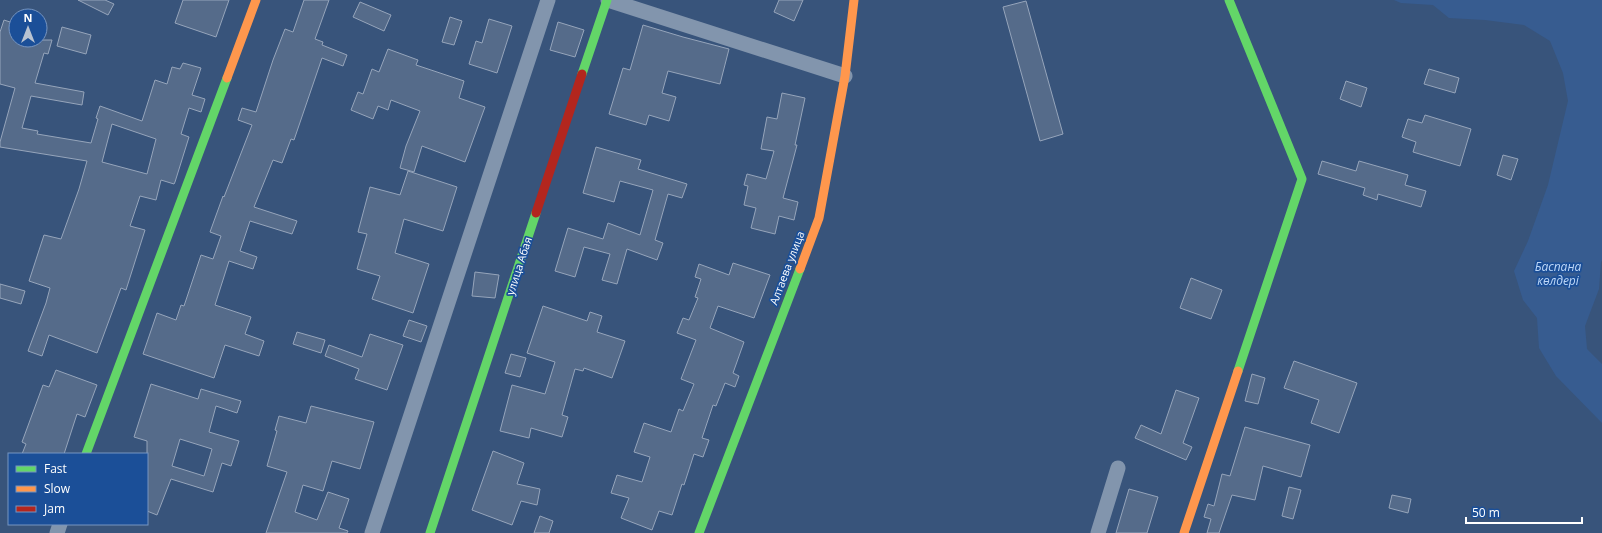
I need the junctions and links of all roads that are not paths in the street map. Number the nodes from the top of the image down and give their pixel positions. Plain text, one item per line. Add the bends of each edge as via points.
1 (256, 0) edge
2 (548, 0) edge
3 (608, 0) edge
4 (854, 0) edge
5 (1229, 0) edge
6 (845, 76) junction
7 (86, 453) edge
8 (1118, 468) dead end
9 (372, 533) edge
10 (430, 533) edge
11 (699, 533) edge
12 (1098, 533) edge
13 (1184, 533) edge

1 - 7 street
2 - 9 street
3 - 6 street
3 - 10 street, улица Абая
4 - 6 street, Алтаева улица
5 - 13 street via 1302,179
6 - 11 street, Алтаева улица via 819,218
8 - 12 street

